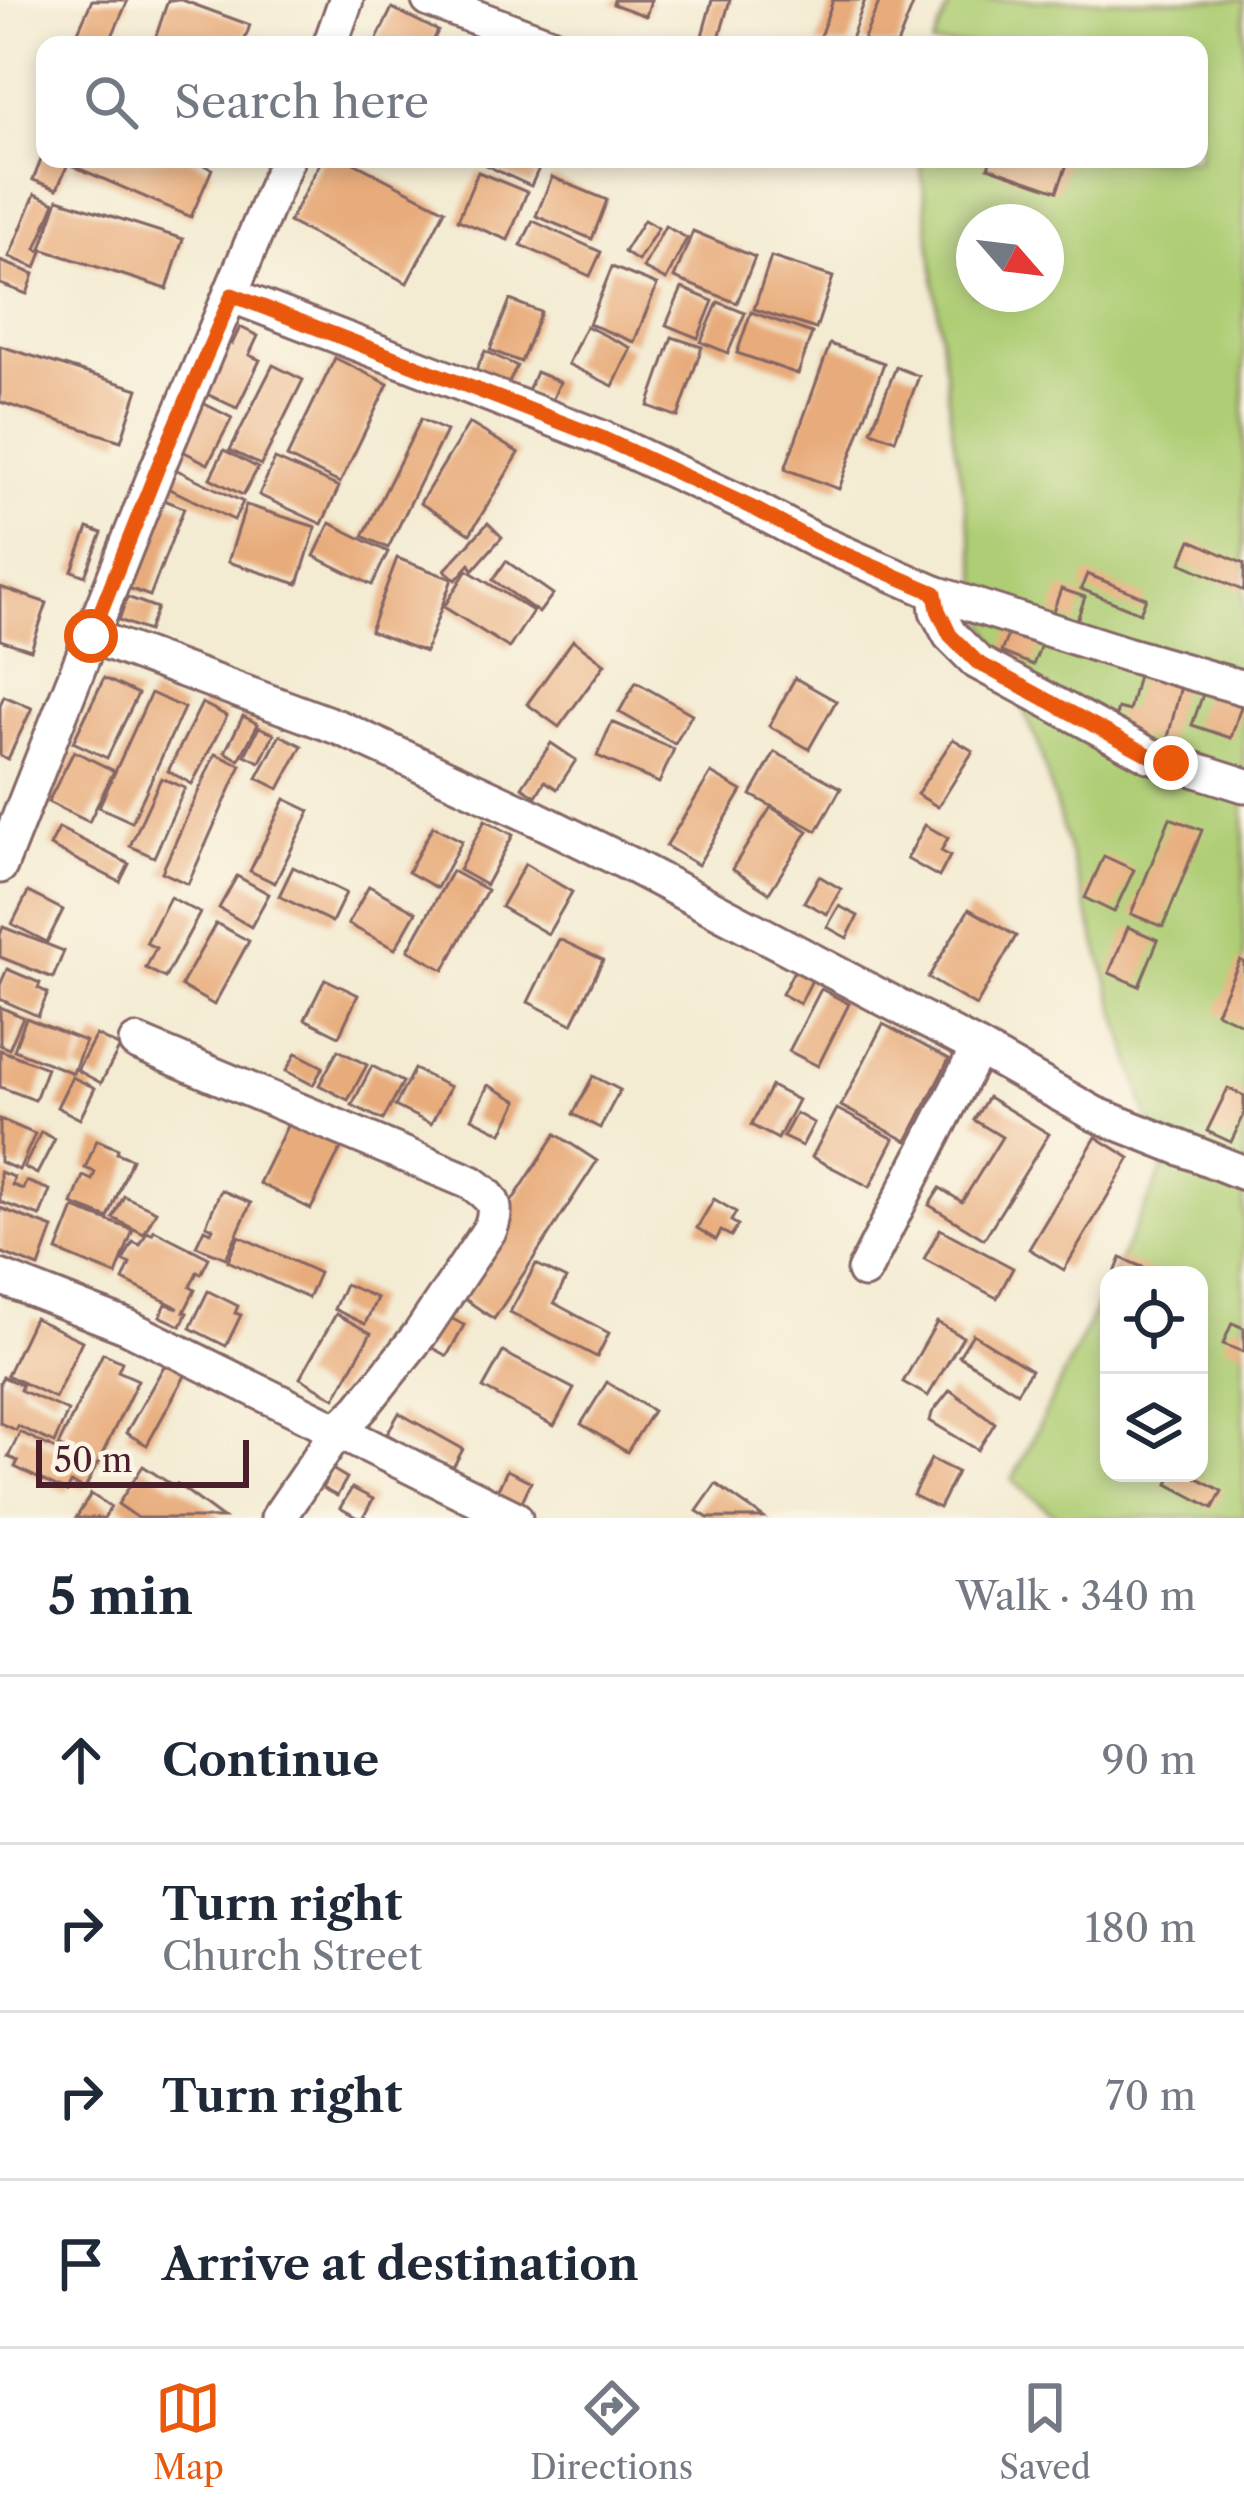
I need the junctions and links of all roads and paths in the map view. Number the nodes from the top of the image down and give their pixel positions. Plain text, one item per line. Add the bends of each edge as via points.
1 (346, 0) edge
2 (429, 0) edge
3 (333, 36) edge
4 (527, 36) edge
5 (283, 168) edge
6 (232, 295) junction
7 (935, 593) junction
8 (91, 636) junction
9 (1244, 688) edge
10 (1244, 785) edge
11 (0, 866) edge
12 (136, 1042) dead end
13 (978, 1048) junction
14 (1244, 1173) edge
15 (864, 1270) dead end
16 (0, 1277) edge
17 (338, 1430) junction
18 (278, 1518) edge
19 (515, 1518) edge

1 - 3 street
2 - 4 street
5 - 6 street
6 - 7 street via 602,438
6 - 8 street
7 - 9 street
7 - 10 street via 950,635 977,662 1149,755
8 - 11 street
8 - 13 street via 340,728 529,815
12 - 17 street via 472,1183 494,1203 490,1229 420,1334
13 - 14 street via 1095,1114
13 - 15 street
16 - 17 street via 128,1327
17 - 18 street
17 - 19 street

